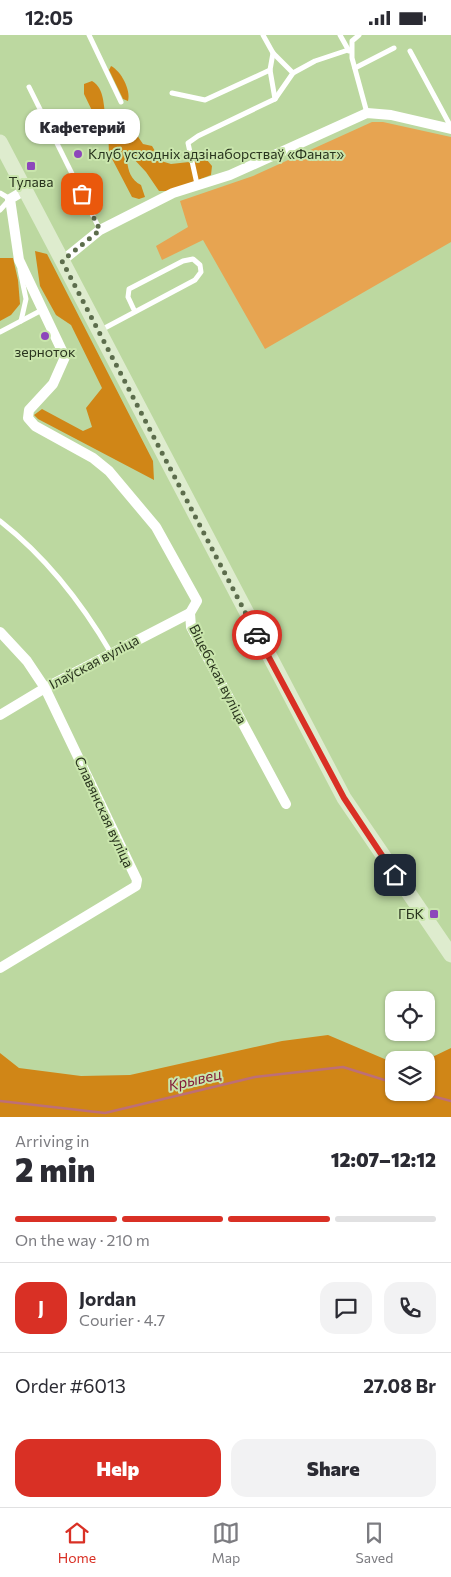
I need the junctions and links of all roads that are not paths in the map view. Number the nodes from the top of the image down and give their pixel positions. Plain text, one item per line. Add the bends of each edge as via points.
1 (91, 35) edge
2 (263, 35) edge
3 (340, 35) edge
4 (358, 35) edge
5 (394, 48) dead end
6 (348, 50) junction
7 (410, 51) dead end
8 (273, 53) junction
9 (352, 58) junction
10 (355, 68) junction
11 (270, 70) junction
12 (293, 73) junction
13 (29, 87) dead end
14 (172, 93) dead end
15 (275, 99) junction
16 (121, 102) dead end
17 (367, 113) junction
18 (451, 128) edge
19 (0, 142) edge
20 (197, 183) junction
21 (25, 190) junction
22 (0, 193) edge
23 (10, 199) junction
24 (0, 211) edge
25 (100, 230) junction
26 (19, 260) junction
27 (62, 261) junction
28 (42, 310) junction
29 (135, 311) junction
30 (21, 321) junction
31 (0, 332) edge
32 (98, 332) junction
33 (0, 521) edge
34 (190, 613) junction
35 (0, 632) edge
36 (111, 653) junction
37 (45, 688) junction
38 (0, 715) edge
39 (286, 804) dead end
40 (451, 955) edge
41 (0, 968) edge

1 - 16 lane
2 - 8 lane
3 - 6 lane
4 - 9 lane via 352,41
5 - 10 lane
6 - 9 lane
6 - 12 lane via 315,61
7 - 18 lane
8 - 11 lane
8 - 12 lane
9 - 10 lane
10 - 17 lane
11 - 14 lane via 205,100
11 - 15 lane
12 - 15 lane
13 - 25 lane
15 - 20 lane via 188,143
17 - 18 street
17 - 20 street via 230,175
19 - 21 main road
20 - 25 street
21 - 23 street
21 - 27 main road
22 - 23 lane
23 - 24 lane
23 - 26 street, Віцебская вуліца
25 - 27 street
26 - 28 street, Віцебская вуліца
26 - 30 lane via 26,299
27 - 32 main road
28 - 30 lane
28 - 34 street, Віцебская вуліца via 65,357 53,384 29,410 28,418 35,426 93,458 109,471 156,527 197,601
29 - 29 lane via 195,280 201,272 200,265 193,259 183,261 129,289 128,297
29 - 32 lane
30 - 31 lane
32 - 40 main road via 344,798
33 - 36 lane via 57,575 89,616
34 - 36 street, Ілаўская вуліца
34 - 39 street, Віцебская вуліца via 191,627
35 - 37 street, Славянская вуліца via 27,661
36 - 37 street, Ілаўская вуліца
37 - 38 street, Ілаўская вуліца
37 - 41 street, Славянская вуліца via 137,880 136,885

